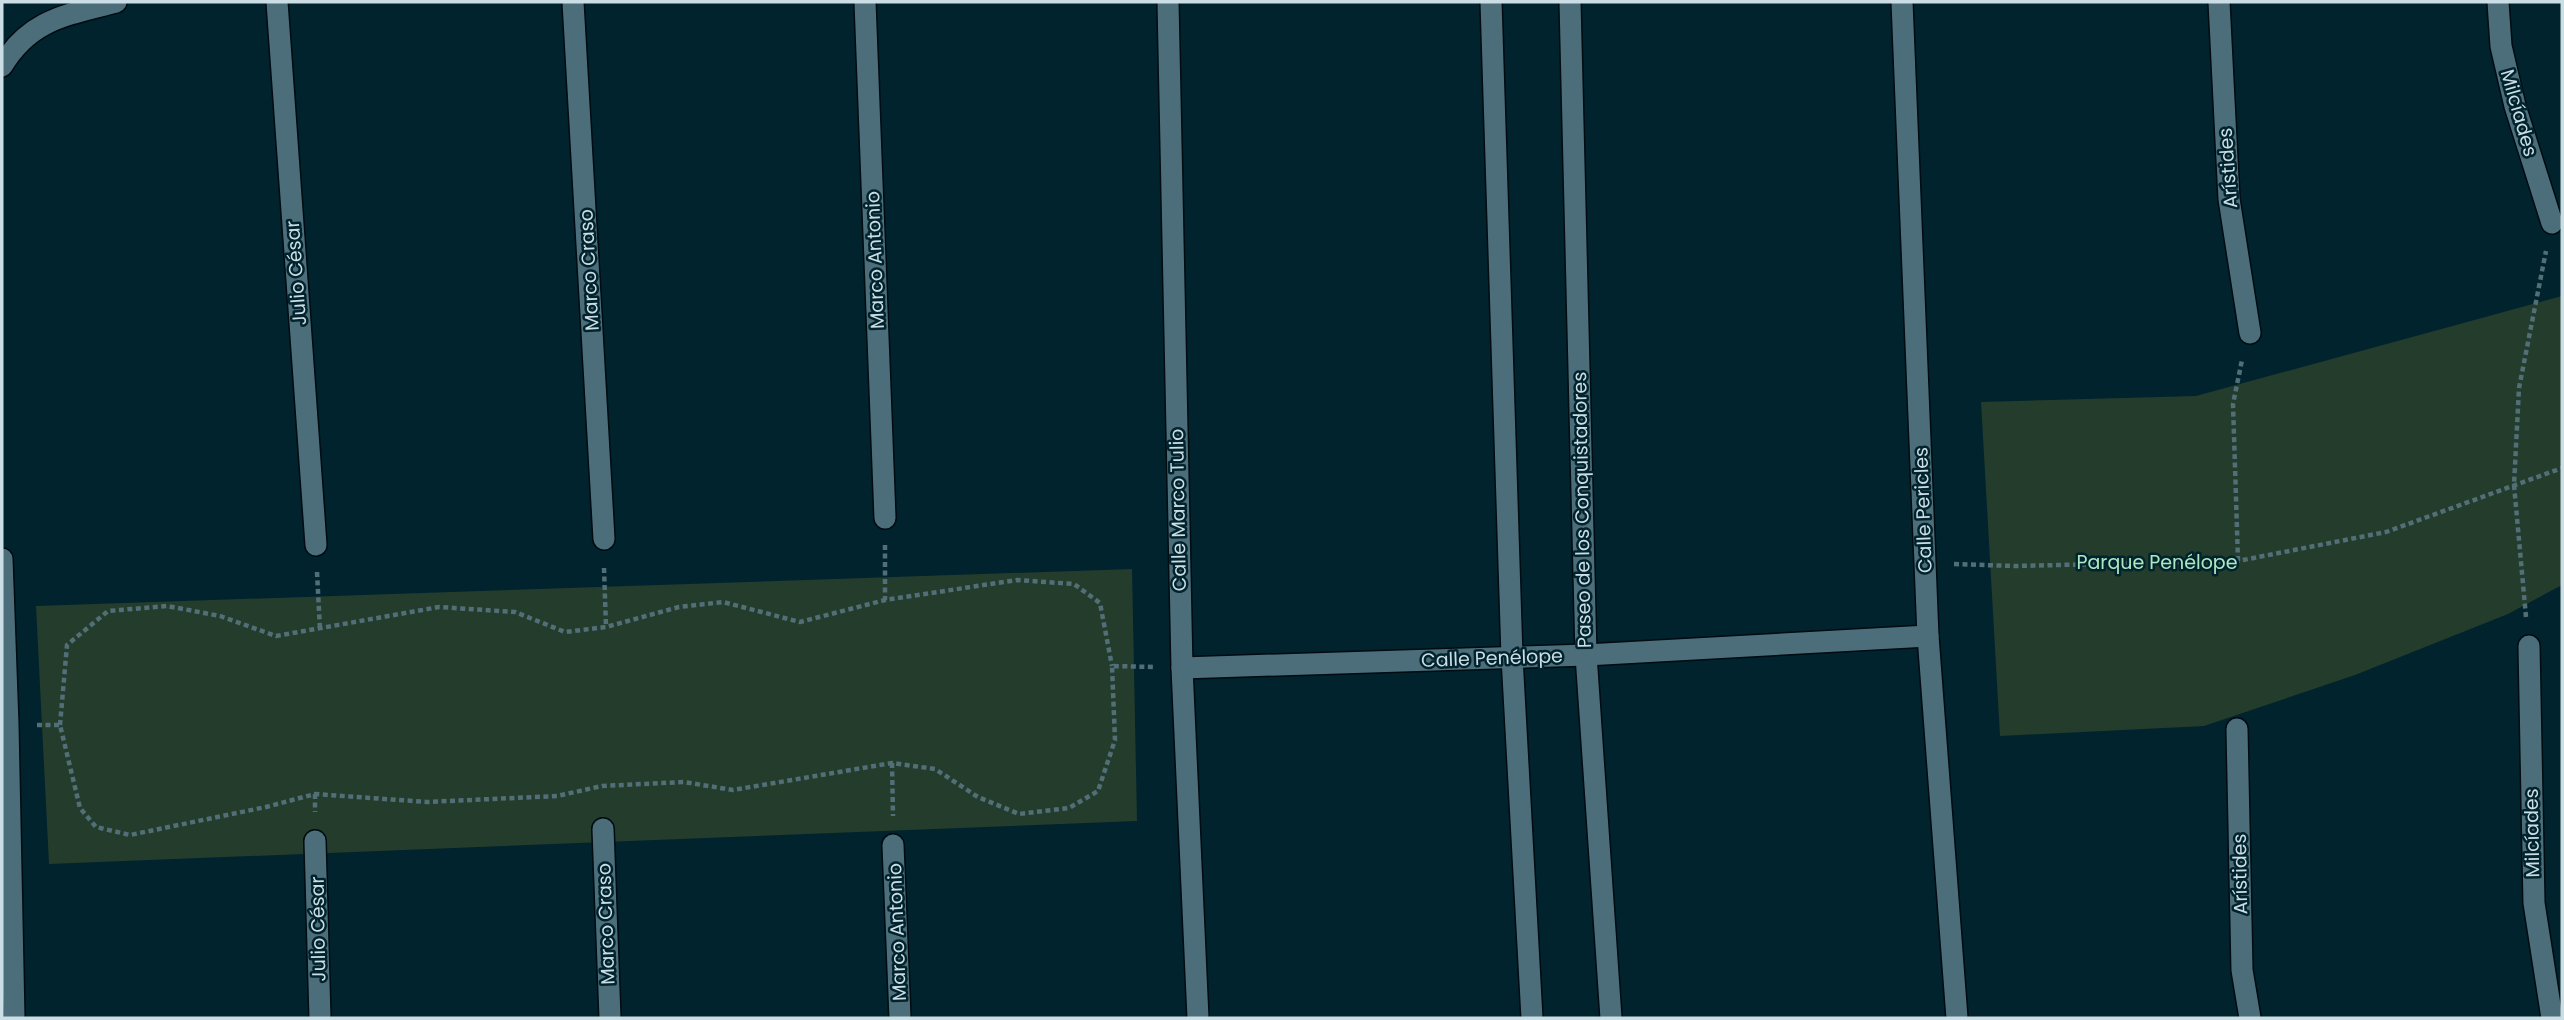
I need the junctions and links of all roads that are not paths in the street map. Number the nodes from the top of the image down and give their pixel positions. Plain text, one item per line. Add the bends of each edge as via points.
1 (116, 2) edge
2 (277, 2) edge
3 (573, 2) edge
4 (865, 2) edge
5 (1168, 2) edge
6 (1491, 2) edge
7 (1570, 2) edge
8 (1902, 2) edge
9 (2219, 2) edge
10 (2498, 2) edge
11 (2, 66) edge
12 (2552, 223) road end
13 (2250, 333) road end
14 (885, 518) road end
15 (604, 539) road end
16 (316, 545) road end
17 (2, 559) edge
18 (1928, 636) junction
19 (2529, 646) road end
20 (1586, 655) junction
21 (1512, 657) junction
22 (1182, 668) junction
23 (5, 725) edge
24 (2237, 729) dead end
25 (603, 829) dead end
26 (316, 841) dead end
27 (893, 845) road end
28 (14, 1018) edge
29 (320, 1018) edge
30 (610, 1018) edge
31 (900, 1018) edge
32 (1198, 1018) edge
33 (1532, 1018) edge
34 (1611, 1018) edge
35 (1957, 1018) edge
36 (2250, 1018) edge
37 (2552, 1018) edge

1 - 11 street via 46,21 23,38
2 - 16 street, Julio César
3 - 15 street, Marco Craso
4 - 14 street, Marco Antonio
5 - 22 street, Calle Marco Tulio
6 - 21 street
7 - 20 street, Paseo de los Conquistadores
8 - 18 street, Calle Pericles
9 - 13 street, Arístides via 2229,199
10 - 12 street, Milcíades via 2501,46 2515,106
17 - 23 street
18 - 20 street, Calle Penélope
18 - 35 street, Calle Pericles
19 - 37 street, Milcíades via 2534,903
20 - 21 street, Calle Penélope
20 - 34 street, Paseo de los Conquistadores
21 - 22 street, Calle Penélope
21 - 33 street
22 - 32 street, Calle Marco Tulio
23 - 28 street
24 - 36 street, Arístides via 2242,971
25 - 30 street, Marco Craso
26 - 29 street, Julio César
27 - 31 street, Marco Antonio

